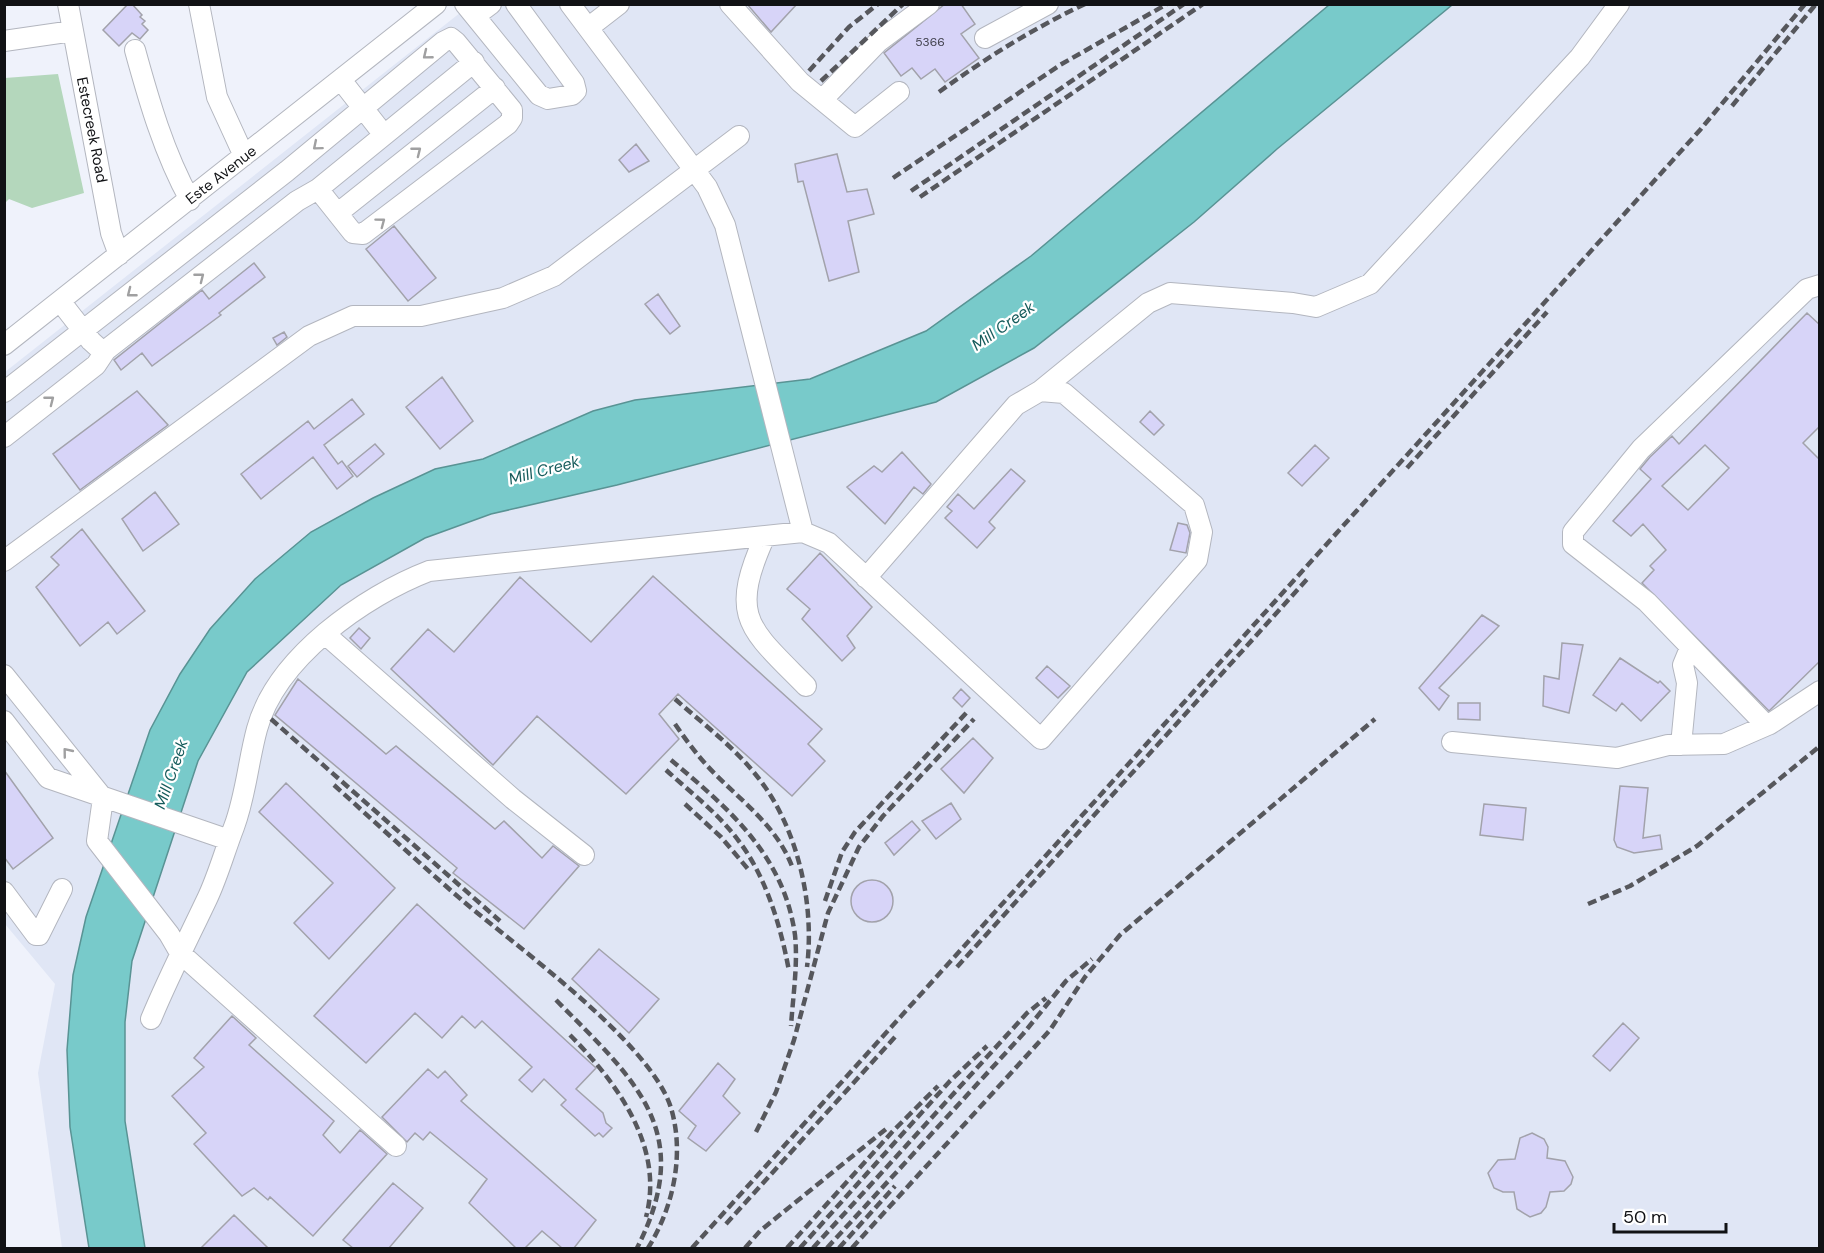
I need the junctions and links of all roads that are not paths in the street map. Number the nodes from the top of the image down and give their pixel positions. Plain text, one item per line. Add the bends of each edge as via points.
1 (68, 4) edge
2 (199, 4) edge
3 (436, 4) edge
4 (491, 4) edge
5 (516, 4) edge
6 (570, 4) edge
7 (619, 4) edge
8 (730, 4) edge
9 (929, 4) edge
10 (1048, 4) edge
11 (1619, 4) edge
12 (470, 10) edge
13 (588, 28) junction
14 (73, 31) junction
15 (985, 38) dead end
16 (4, 41) edge
17 (135, 50) dead end
18 (474, 62) junction
19 (341, 80) junction
20 (495, 88) junction
21 (899, 92) dead end
22 (822, 100) junction
23 (362, 108) junction
24 (384, 135) junction
25 (739, 136) dead end
26 (244, 156) junction
27 (695, 171) junction
28 (318, 189) junction
29 (190, 200) junction
30 (338, 213) junction
31 (119, 255) junction
32 (1820, 285) edge
33 (60, 301) junction
34 (83, 331) junction
35 (4, 345) edge
36 (104, 352) junction
37 (1040, 391) junction
38 (4, 392) edge
39 (4, 437) edge
40 (803, 532) junction
41 (765, 536) junction
42 (4, 561) edge
43 (866, 578) junction
44 (325, 634) junction
45 (1690, 648) junction
46 (6, 680) edge
47 (806, 686) dead end
48 (1820, 691) edge
49 (4, 721) edge
50 (1770, 724) junction
51 (1452, 742) dead end
52 (1681, 745) junction
53 (103, 798) junction
54 (229, 840) junction
55 (584, 855) dead end
56 (62, 890) dead end
57 (4, 892) edge
58 (180, 953) junction
59 (151, 1019) dead end
60 (396, 1146) dead end

1 - 14 street, Estecreek Road
2 - 26 street via 217,97
3 - 19 street, Este Avenue
4 - 12 street
5 - 12 street via 574,83 576,91 572,95 548,99 539,95
6 - 13 street
7 - 13 street
8 - 22 street via 779,60
9 - 22 street via 878,42
10 - 15 street
11 - 37 street via 1580,57 1370,284 1316,307 1170,293 1148,303
13 - 27 street
14 - 16 street
14 - 31 street, Estecreek Road via 111,233
17 - 29 street via 148,98
18 - 20 street
18 -> 23 street via 451,38
18 - 24 street
19 - 23 street
19 - 26 street, Este Avenue
30 -> 20 street
30 -> 20 street via 353,233 363,234 508,124 512,110
21 - 22 street via 855,127
23 - 24 street
23 -> 34 street
24 - 28 street
25 - 27 street
26 - 29 street, Este Avenue
27 - 40 street via 725,225
27 - 42 street via 554,276 503,298 421,316 353,316 309,336
28 - 30 street
36 -> 28 street via 297,201
29 - 31 street, Este Avenue
31 - 33 street, Este Avenue
32 - 45 street via 1807,289 1641,450 1573,532 1573,544 1647,602
33 - 34 street
33 - 35 street, Este Avenue
34 - 36 street
34 - 38 street
39 -> 36 street via 96,365
37 - 43 street via 1016,405
37 - 43 street via 1064,393 1194,505 1202,532 1197,560 1041,739
40 - 41 street
40 - 43 street via 829,543
41 - 44 street via 429,571 399,582 357,607
41 - 47 street via 747,590 750,622 756,635
44 - 54 street via 268,698 257,728 242,807
44 - 55 street via 513,799
45 - 50 street via 1762,722
45 - 52 street via 1683,665 1687,683
53 -> 46 street
48 - 50 street
49 - 53 street via 48,778
50 - 52 street via 1724,744
51 - 52 street via 1617,758
53 - 54 street
53 - 58 street via 97,841
54 - 58 street via 208,897
56 - 57 street via 39,935
58 - 59 street
58 - 60 street

